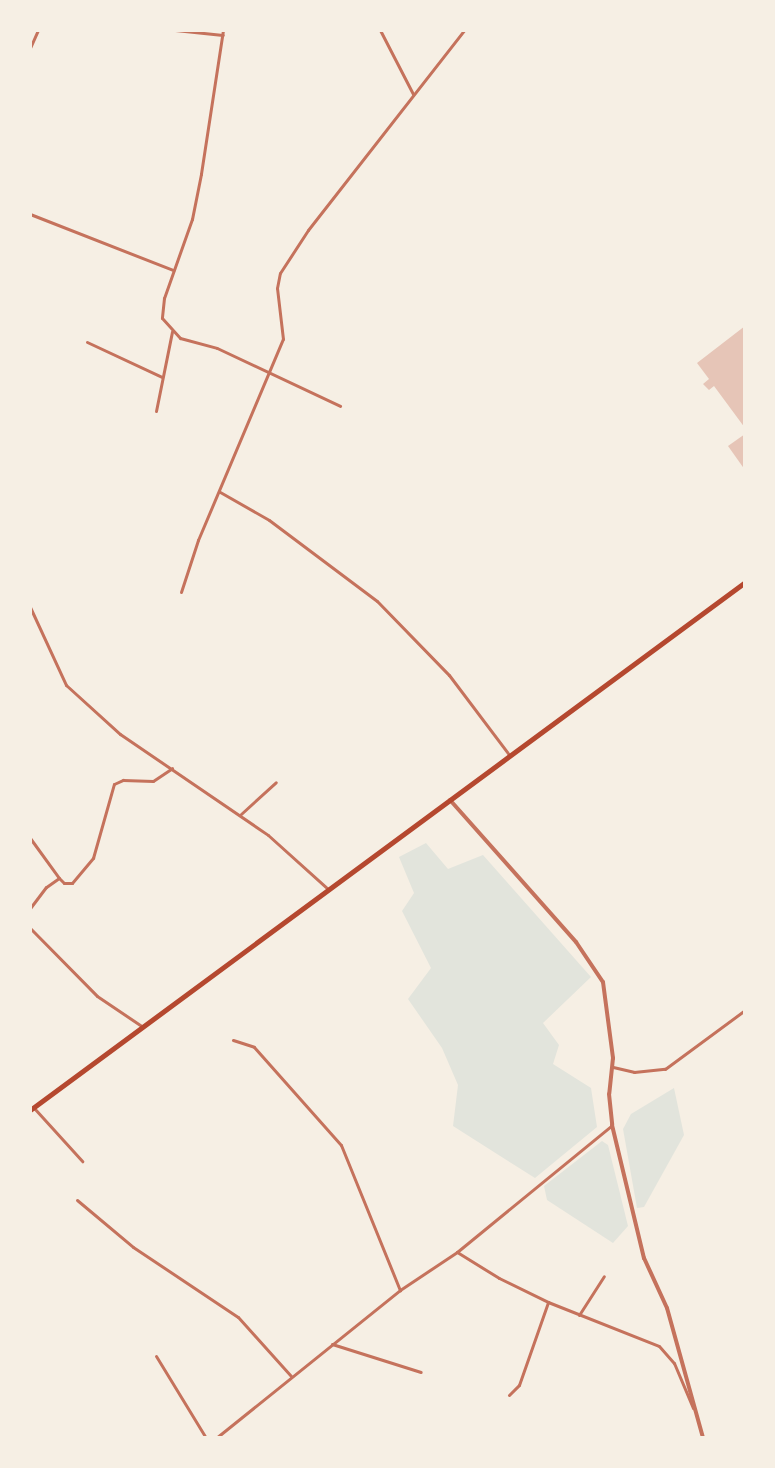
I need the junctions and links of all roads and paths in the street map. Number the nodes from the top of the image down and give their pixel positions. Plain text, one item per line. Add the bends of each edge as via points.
1 (38, 30) edge
2 (175, 30) edge
3 (380, 30) edge
4 (464, 30) edge
5 (223, 33) edge
6 (30, 48) edge
7 (413, 95) junction
8 (30, 214) edge
9 (173, 270) junction
10 (172, 332) junction
11 (87, 342) dead end
12 (269, 370) junction
13 (162, 377) junction
14 (340, 406) dead end
15 (156, 411) dead end
16 (218, 492) junction
17 (745, 582) edge
18 (181, 592) dead end
19 (30, 607) edge
20 (510, 756) junction
21 (172, 768) junction
22 (276, 782) dead end
23 (450, 800) junction
24 (241, 814) junction
25 (30, 838) edge
26 (59, 878) junction
27 (329, 890) junction
28 (30, 908) edge
29 (30, 928) edge
30 (745, 1010) edge
31 (143, 1027) junction
32 (233, 1040) dead end
33 (613, 1066) junction
34 (32, 1109) edge
35 (612, 1125) junction
36 (82, 1161) dead end
37 (77, 1200) dead end
38 (457, 1252) junction
39 (604, 1276) dead end
40 (400, 1290) junction
41 (548, 1302) junction
42 (579, 1315) junction
43 (332, 1344) junction
44 (156, 1356) dead end
45 (421, 1372) dead end
46 (291, 1376) junction
47 (509, 1395) dead end
48 (696, 1412) junction
49 (206, 1438) edge
50 (216, 1438) edge
51 (703, 1438) edge

1 - 6 street
2 - 5 street
3 - 7 street
4 - 7 street
5 - 9 street via 198,189
7 - 12 street via 280,273 283,339
8 - 9 street
9 - 10 street via 161,310
10 - 12 street
10 - 13 street
11 - 13 street
12 - 14 street
12 - 16 street
13 - 15 street
16 - 18 street
16 - 20 street via 269,520 377,601 441,666
17 - 20 highway
19 - 21 street via 66,685 120,734
20 - 23 highway
21 - 24 street
21 - 26 street via 153,781 114,784 93,858 72,883
22 - 24 street
23 - 27 highway
23 - 33 street via 576,942 603,982
24 - 27 street
25 - 26 street
26 - 28 street
27 - 31 highway
29 - 31 street via 97,996
30 - 33 street via 665,1069 634,1072
31 - 34 highway
32 - 40 street via 254,1047 341,1145
33 - 35 street
34 - 36 street
35 - 38 street
35 - 48 street via 644,1258 667,1308
37 - 46 street via 133,1247 238,1317
38 - 40 street
38 - 41 street
39 - 42 street
40 - 43 street
41 - 42 street
41 - 47 street via 519,1385
42 - 48 street via 659,1346 674,1363
43 - 45 street
43 - 46 street
44 - 49 street
46 - 50 street
48 - 51 street

